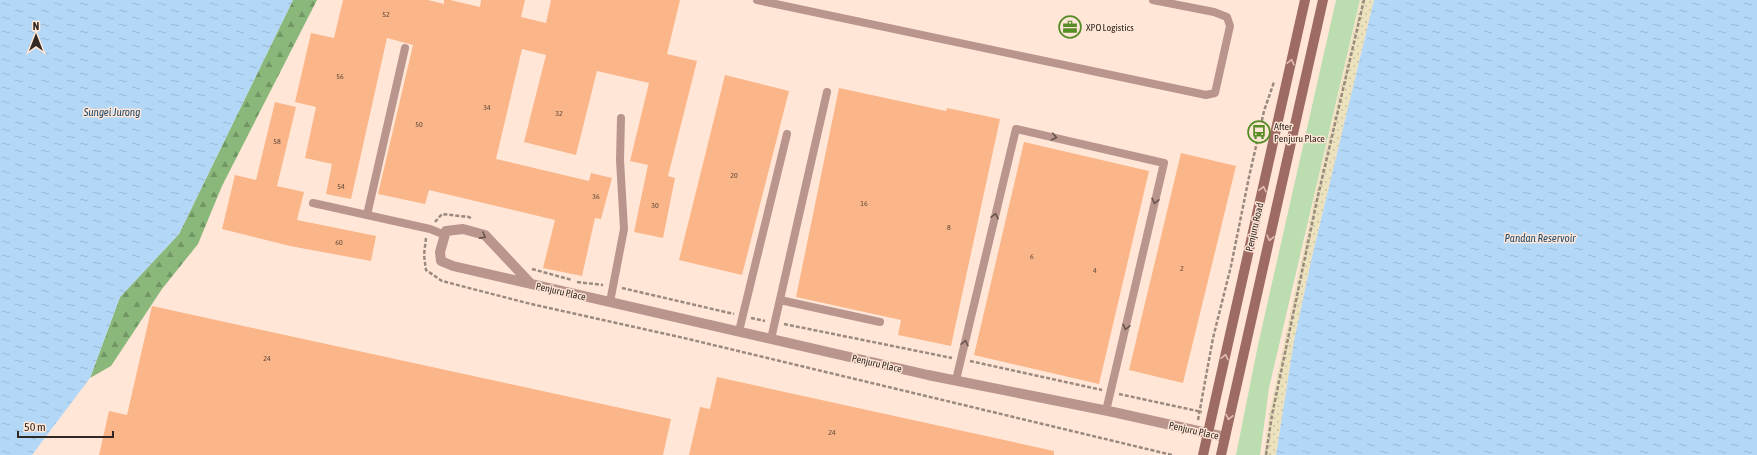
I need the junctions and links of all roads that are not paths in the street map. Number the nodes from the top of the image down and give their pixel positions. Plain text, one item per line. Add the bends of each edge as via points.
1 (757, 0) edge
2 (1153, 0) edge
3 (1305, 0) edge
4 (1323, 0) edge
5 (405, 48) dead end
6 (827, 92) dead end
7 (621, 118) dead end
8 (787, 134) dead end
9 (313, 203) dead end
10 (367, 215) junction
11 (445, 235) junction
12 (530, 283) junction
13 (780, 300) junction
14 (610, 302) junction
15 (880, 322) dead end
16 (738, 332) junction
17 (771, 339) junction
18 (956, 380) junction
19 (1106, 411) junction
20 (1208, 433) junction
21 (1225, 437) junction
22 (1203, 455) edge
23 (1221, 455) edge

1 - 2 lane via 1206,95 1215,93 1230,26 1228,17
20 -> 3 main road, Penjuru Road
4 -> 21 main road, Penjuru Road
5 - 10 lane
6 - 13 lane
7 - 14 lane via 620,160 624,229
8 - 16 lane
9 - 10 lane
10 - 11 lane via 430,229
11 -> 12 street, Penjuru Place via 446,231 463,229 485,235
11 - 12 street, Penjuru Place via 440,252 441,261
12 - 14 street, Penjuru Place
13 - 15 lane
13 - 17 lane
14 - 16 street, Penjuru Place
16 - 17 street, Penjuru Place
17 - 18 street, Penjuru Place
18 - 19 street, Penjuru Place
18 -> 19 lane via 1016,129 1164,162
19 - 20 street, Penjuru Place
20 - 21 street, Penjuru Place
20 - 22 main road, Penjuru Road
21 - 23 main road, Penjuru Road

